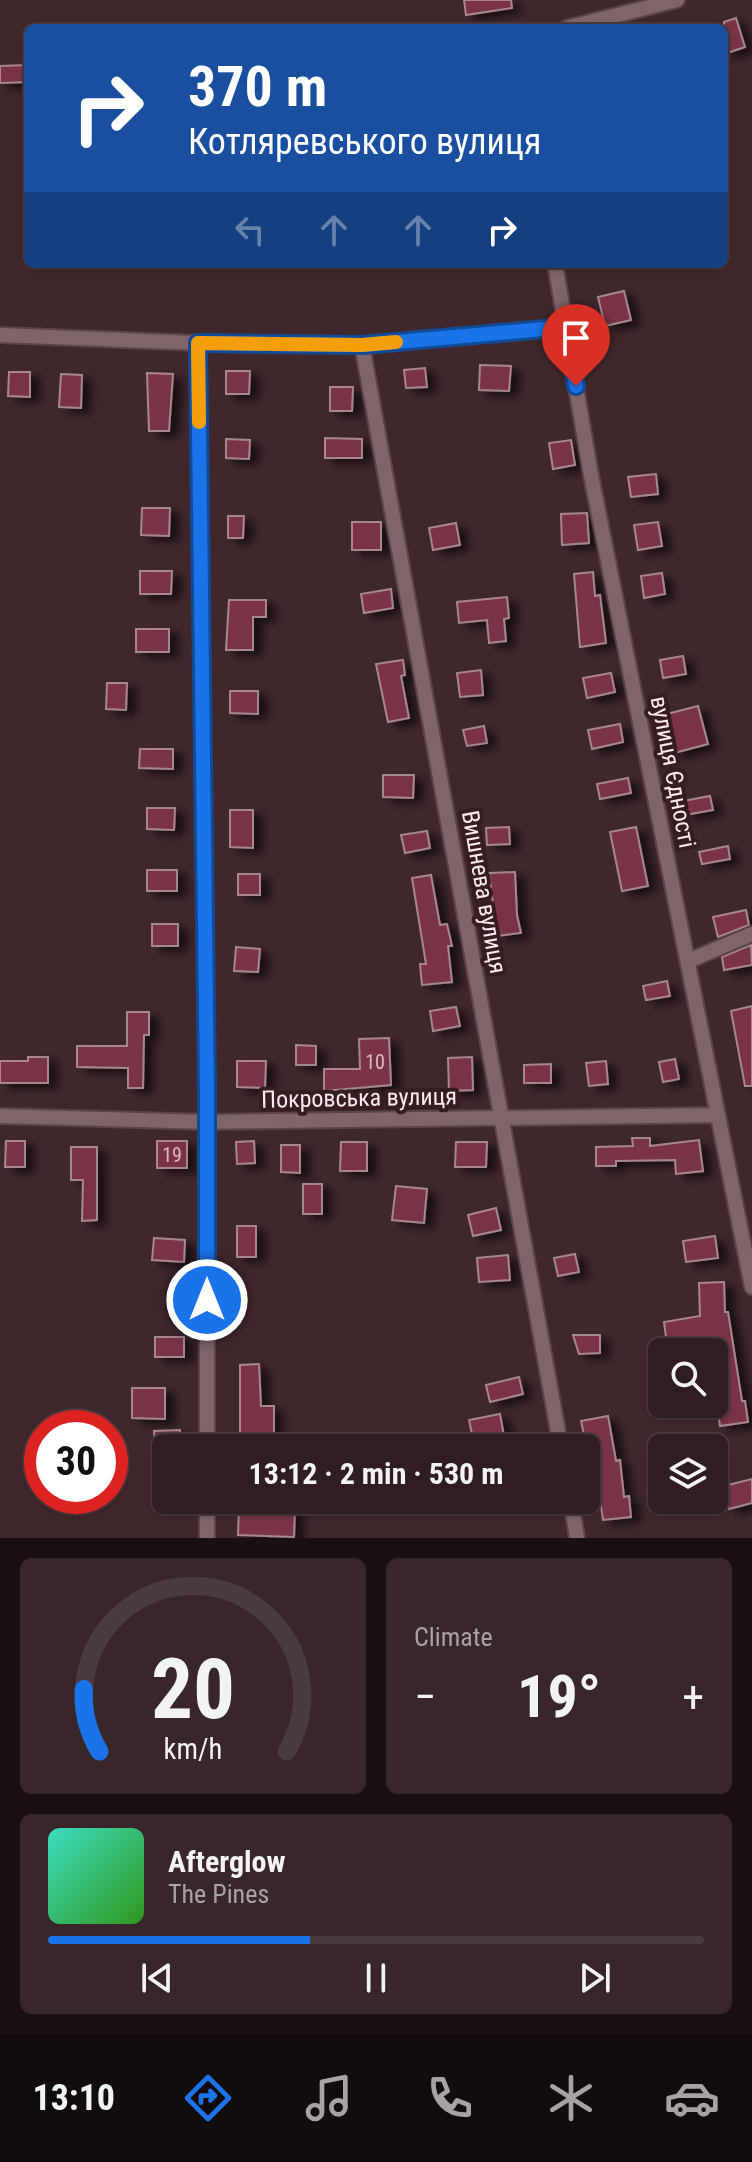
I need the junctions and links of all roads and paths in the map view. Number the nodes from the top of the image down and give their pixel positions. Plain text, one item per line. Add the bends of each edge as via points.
1 (677, 0) edge
2 (582, 24) edge
3 (556, 268) edge
4 (567, 327) junction
5 (0, 335) edge
6 (198, 343) junction
7 (362, 345) junction
8 (752, 934) edge
9 (688, 961) junction
10 (718, 1115) junction
11 (0, 1116) edge
12 (503, 1119) junction
13 (207, 1122) junction
14 (752, 1287) edge
15 (207, 1434) edge
16 (559, 1434) edge
17 (207, 1514) edge
18 (573, 1514) edge
19 (207, 1538) edge
20 (577, 1538) edge

1 - 2 street
3 - 4 street, вулиця Єдності
4 - 7 street
4 - 9 street, вулиця Єдності via 591,475
5 - 6 street
6 - 7 street
6 - 13 street
7 - 12 street, Вишнева вулиця
8 - 9 street
9 - 10 street, вулиця Єдності
10 - 12 street, Покровська вулиця
10 - 14 street, вулиця Єдності
11 - 13 street, Покровська вулиця
12 - 13 street, Покровська вулиця
12 - 16 street, Вишнева вулиця
13 - 15 street
17 - 19 street
18 - 20 street

